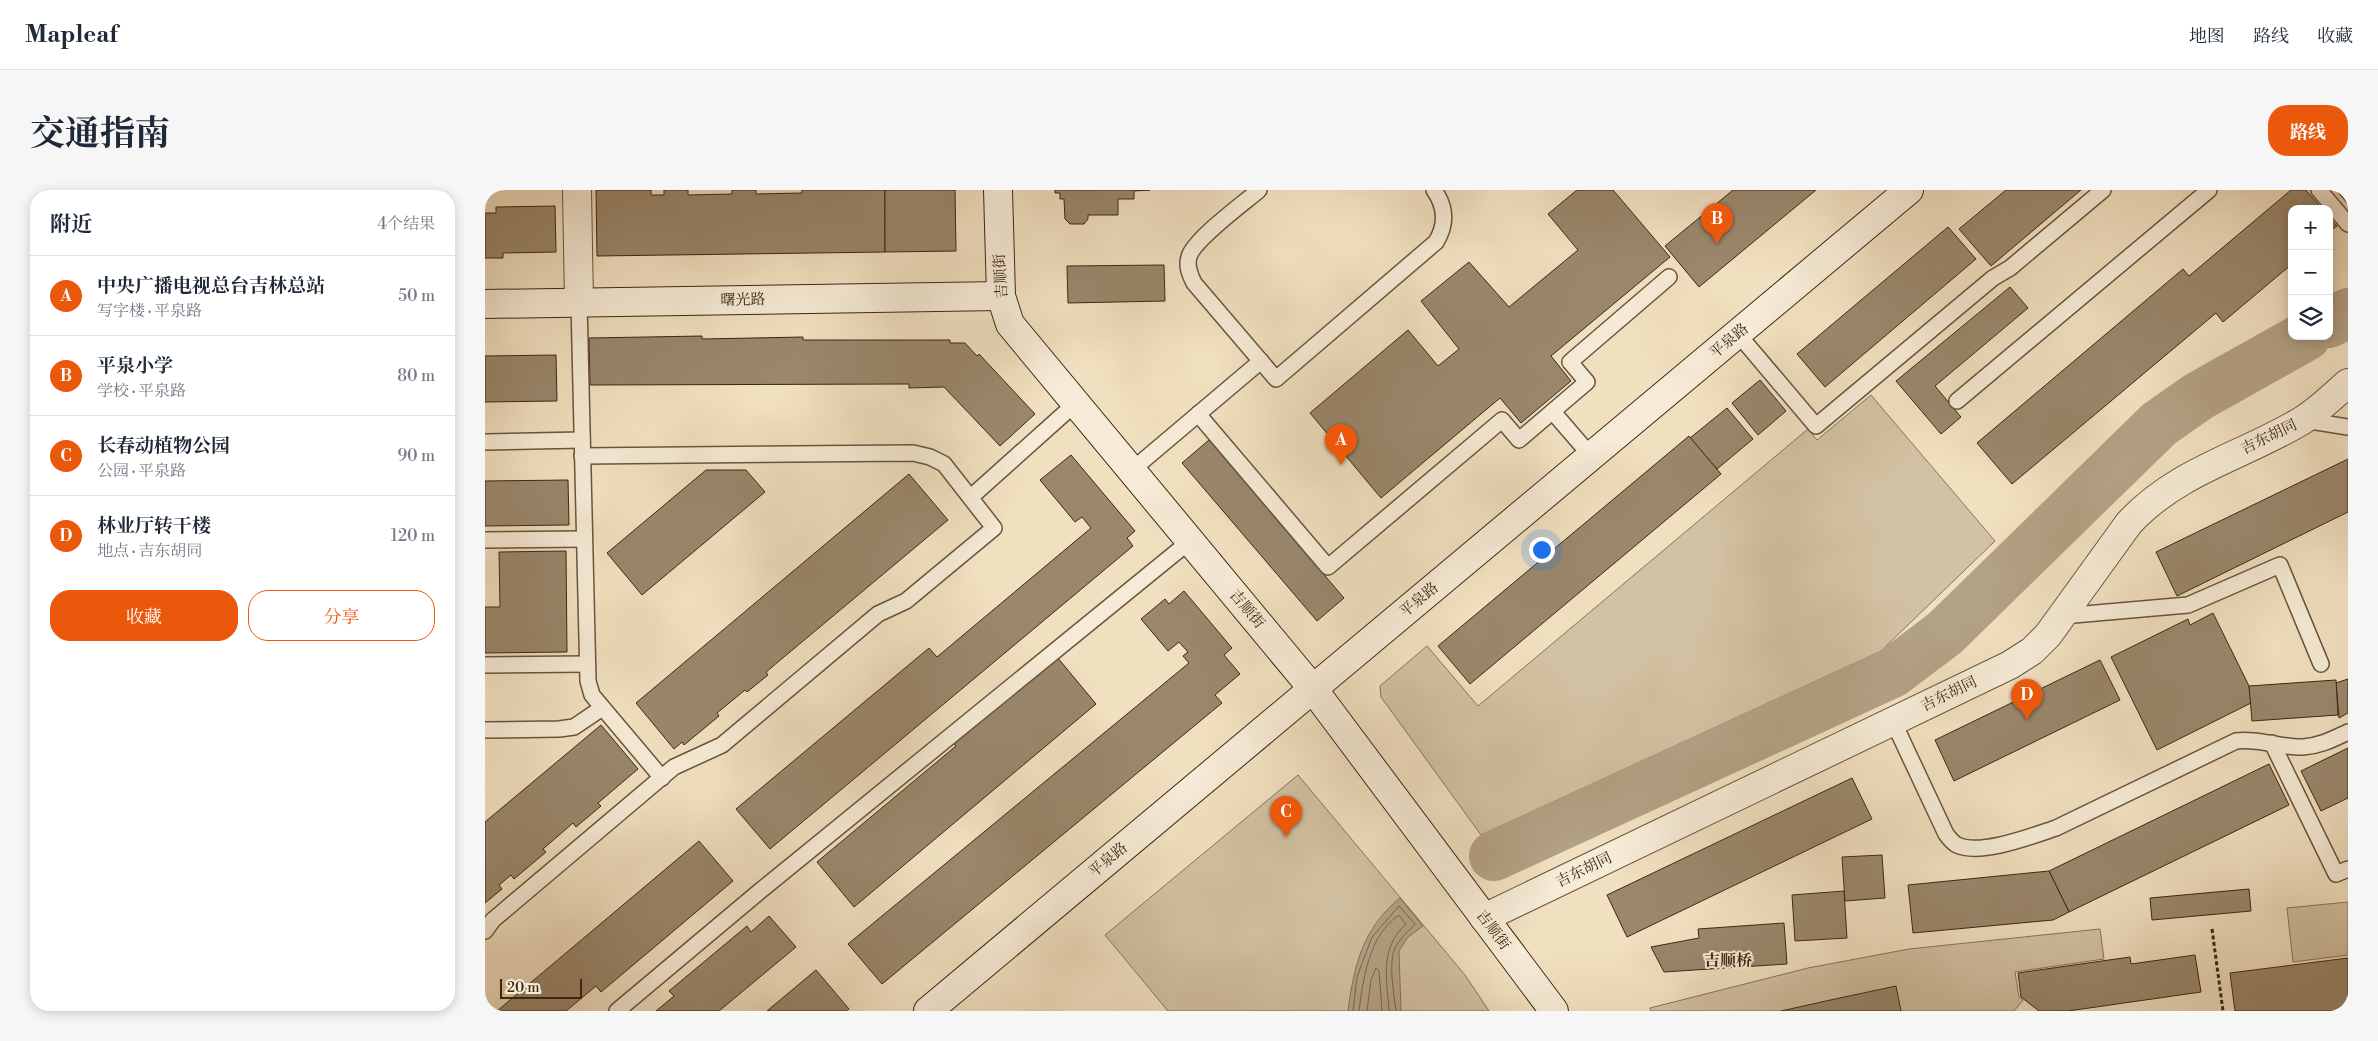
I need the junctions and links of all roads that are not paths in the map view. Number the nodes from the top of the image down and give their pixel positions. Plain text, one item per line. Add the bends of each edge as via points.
1 (577, 190) edge
2 (998, 190) edge
3 (1259, 190) edge
4 (1434, 190) edge
5 (2103, 190) edge
6 (2209, 190) edge
7 (2319, 190) edge
8 (1903, 192) edge
9 (2348, 224) edge
10 (1669, 277) dead end
11 (1001, 296) junction
12 (579, 303) junction
13 (485, 304) edge
14 (1738, 334) junction
15 (1261, 361) junction
16 (2348, 383) edge
17 (1957, 401) dead end
18 (1076, 403) junction
19 (1553, 412) junction
20 (1198, 414) junction
21 (2304, 420) junction
22 (2348, 427) edge
23 (485, 442) edge
24 (582, 448) junction
25 (1591, 456) junction
26 (1132, 470) junction
27 (971, 497) junction
28 (584, 539) junction
29 (485, 540) edge
30 (1190, 541) junction
31 (2062, 616) junction
32 (586, 664) junction
33 (2321, 664) dead end
34 (485, 665) edge
35 (1313, 689) junction
36 (602, 708) junction
37 (1893, 722) junction
38 (485, 730) edge
39 (2348, 732) edge
40 (2272, 743) junction
41 (662, 778) junction
42 (2348, 868) edge
43 (1484, 918) junction
44 (485, 931) edge
45 (617, 1011) edge
46 (928, 1011) edge
47 (1554, 1011) edge

1 - 12 street
2 - 11 street, 吉顺街
3 - 15 lane via 1198,242 1192,249 1188,266 1194,283
4 - 15 lane via 1443,207 1444,225 1430,249 1276,379
5 - 14 lane via 1816,426
6 - 17 lane
7 - 9 lane
8 - 14 street, 平泉路
10 - 19 lane via 1570,362 1587,382
11 - 12 street, 曙光路
11 - 18 street, 吉顺街 via 1010,324
12 - 13 street, 曙光路
12 - 24 lane
14 - 25 street, 平泉路
15 - 20 lane
16 - 21 street, 吉东胡同
18 - 26 street, 吉顺街
18 - 27 lane
19 - 20 lane via 1519,440 1502,420 1328,567
19 - 25 lane
20 - 26 lane
21 - 22 lane
21 - 31 street, 吉东胡同 via 2179,481 2161,493 2129,523
23 - 24 lane
24 - 27 lane via 913,453 944,464
24 - 28 lane
25 - 35 street, 平泉路
26 - 30 street, 吉顺街
27 - 41 lane via 994,528 907,601 878,614 722,746 674,767
28 - 29 lane
28 - 32 lane
30 - 35 street, 吉顺街
30 - 45 lane via 759,891
31 - 33 lane via 2188,605 2280,565
31 - 37 street, 吉东胡同 via 2032,651 2010,665
32 - 34 lane
32 - 36 lane via 592,695
35 - 43 street, 吉顺街
35 - 46 street, 平泉路
36 - 38 lane via 574,726 559,729
36 - 41 lane
37 - 40 lane via 1946,834 1955,845 1967,848 2019,840 2056,828 2236,741
37 - 43 street, 吉东胡同
39 - 40 lane via 2316,746
40 - 42 lane via 2336,874
41 - 44 lane via 493,920
43 - 47 street, 吉顺街

